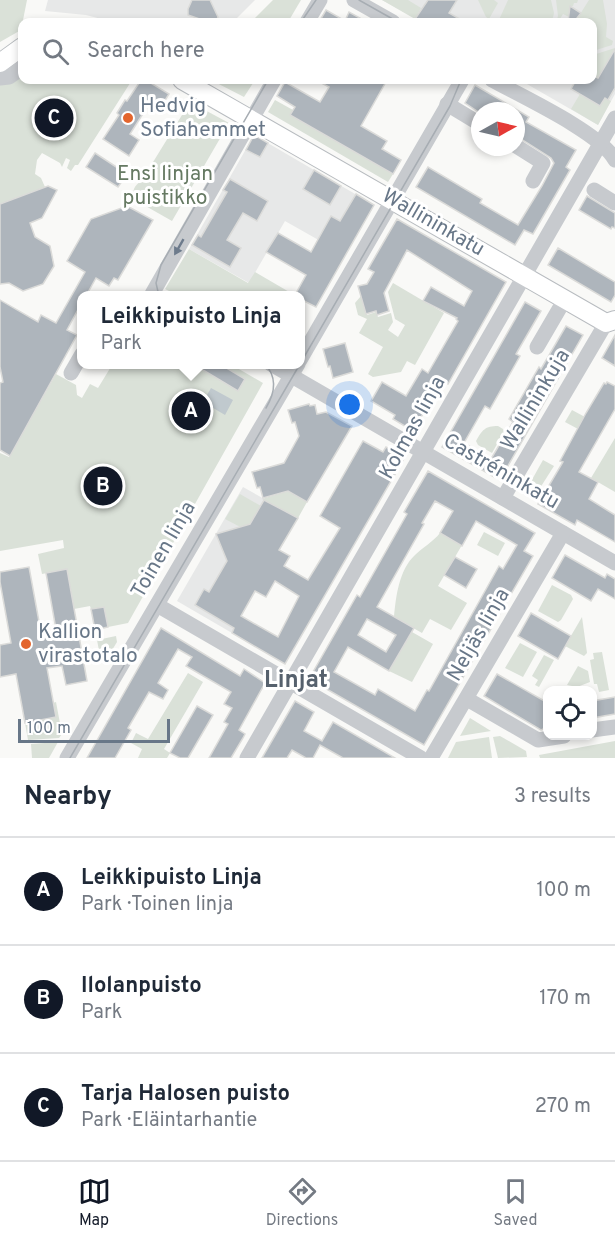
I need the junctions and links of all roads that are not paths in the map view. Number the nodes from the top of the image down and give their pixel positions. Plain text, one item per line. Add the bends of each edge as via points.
1 (320, 0) edge
2 (354, 0) edge
3 (309, 18) edge
4 (386, 18) edge
5 (18, 50) edge
6 (0, 63) edge
7 (18, 71) edge
8 (0, 78) edge
9 (189, 84) edge
10 (272, 84) edge
11 (461, 84) edge
12 (499, 84) edge
13 (452, 107) junction
14 (615, 118) edge
15 (251, 119) junction
16 (471, 119) edge
17 (602, 143) junction
18 (525, 152) edge
19 (615, 160) edge
20 (532, 181) dead end
21 (594, 190) dead end
22 (393, 200) junction
23 (615, 203) edge
24 (524, 276) junction
25 (155, 291) edge
26 (565, 299) junction
27 (610, 322) edge
28 (537, 346) dead end
29 (305, 351) edge
30 (489, 353) dead end
31 (77, 362) edge
32 (294, 370) edge
33 (71, 373) dead end
34 (428, 446) junction
35 (503, 498) junction
36 (563, 533) junction
37 (615, 563) edge
38 (350, 579) junction
39 (157, 605) junction
40 (300, 667) junction
41 (291, 683) junction
42 (466, 699) junction
43 (615, 726) edge
44 (597, 729) edge
45 (543, 739) edge
46 (67, 758) edge
47 (248, 758) edge
48 (421, 758) edge
49 (431, 758) edge

1 - 3 street
2 - 4 street
5 - 6 main road
7 - 8 street
9 - 15 main road, Wallininkatu
10 - 15 street
11 - 13 street
12 - 17 street
13 - 16 street
13 - 22 street
14 - 17 street, Kolmas linja
15 - 22 main road, Wallininkatu
15 -> 25 street
17 - 19 street
17 - 24 street, Kolmas linja
18 - 20 street via 543,163
21 - 23 street
22 - 24 main road, Wallininkatu
22 - 29 street
24 - 26 main road, Wallininkatu
24 - 34 street, Kolmas linja
26 - 27 main road, Wallininkatu
26 - 28 street
27 - 35 street, Wallininkuja
30 - 34 street via 442,436
31 - 33 street
32 - 34 street, Castréninkatu
32 - 39 street, Toinen linja
34 - 35 street, Castréninkatu
34 - 38 street, Kolmas linja
35 - 36 street, Castréninkatu
36 - 37 street, Castréninkatu
36 - 42 street, Neljäs linja
38 - 40 street, Kolmas linja
38 - 40 street via 353,589 347,600 310,663
39 - 41 street
39 - 46 street, Toinen linja
40 - 41 street, Kolmas linja
41 - 47 street, Kolmas linja
41 - 48 street
42 - 45 street via 538,740
42 - 49 street, Neljäs linja
43 - 44 street

